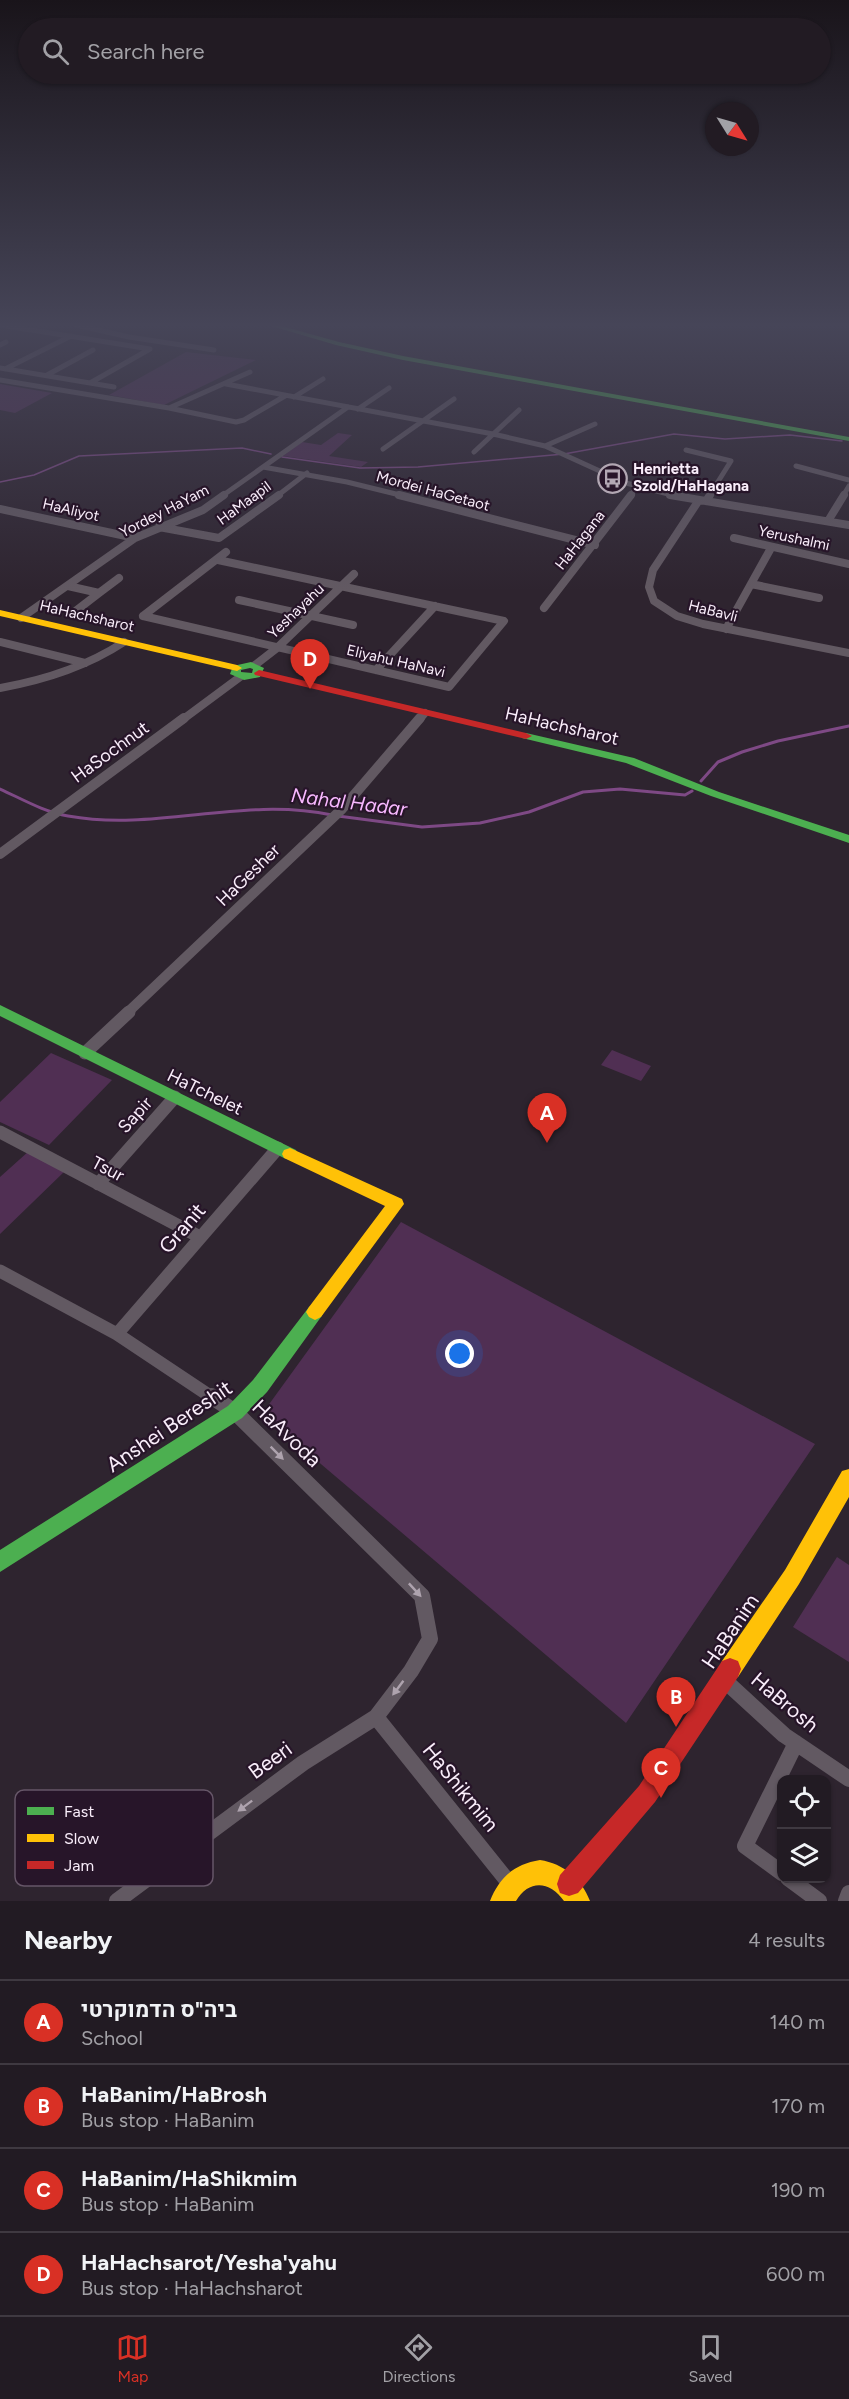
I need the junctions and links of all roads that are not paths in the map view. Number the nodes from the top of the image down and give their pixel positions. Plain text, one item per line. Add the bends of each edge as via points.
1 (193, 414) edge
2 (255, 414) edge
3 (338, 414) edge
4 (385, 414) edge
5 (432, 414) edge
6 (515, 414) edge
7 (709, 414) edge
8 (763, 414) edge
9 (422, 420) junction
10 (595, 424) dead end
11 (849, 429) edge
12 (493, 434) junction
13 (849, 439) edge
14 (545, 446) junction
15 (383, 449) dead end
16 (686, 450) dead end
17 (474, 452) dead end
18 (796, 466) dead end
19 (263, 467) junction
20 (307, 473) junction
21 (849, 480) edge
22 (849, 486) edge
23 (637, 487) junction
24 (703, 500) junction
25 (838, 505) junction
26 (849, 506) edge
27 (0, 509) edge
28 (828, 521) junction
29 (849, 525) edge
30 (156, 527) junction
31 (135, 538) junction
32 (734, 538) dead end
33 (595, 545) junction
34 (771, 548) junction
35 (226, 552) dead end
36 (218, 560) junction
37 (849, 564) edge
38 (354, 574) dead end
39 (118, 578) dead end
40 (751, 584) junction
41 (68, 586) junction
42 (341, 586) junction
43 (99, 593) junction
44 (819, 598) dead end
45 (239, 600) dead end
46 (435, 606) junction
47 (544, 608) dead end
48 (0, 613) edge
49 (73, 613) dead end
50 (311, 615) junction
51 (21, 618) junction
52 (353, 625) dead end
53 (726, 629) junction
54 (0, 642) edge
55 (124, 642) junction
56 (277, 648) junction
57 (849, 653) edge
58 (85, 663) junction
59 (257, 669) junction
60 (376, 670) junction
61 (238, 672) junction
62 (0, 688) edge
63 (425, 713) junction
64 (849, 839) edge
65 (0, 854) edge
66 (0, 1010) edge
67 (85, 1053) junction
68 (175, 1097) junction
69 (0, 1132) edge
70 (278, 1148) junction
71 (98, 1184) junction
72 (396, 1204) joint
73 (200, 1238) junction
74 (0, 1271) edge
75 (117, 1334) junction
76 (235, 1412) junction
77 (849, 1478) edge
78 (0, 1562) edge
79 (430, 1639) joint
80 (723, 1679) junction
81 (376, 1717) junction
82 (796, 1743) junction
83 (849, 1779) edge
84 (213, 1830) edge
85 (777, 1870) edge
86 (795, 1883) edge
87 (569, 1884) junction
88 (137, 1886) edge
89 (506, 1893) edge
90 (849, 1893) edge
91 (117, 1901) edge
92 (578, 1901) edge
93 (819, 1901) edge
94 (846, 1901) edge

1 - 2 street via 236,422
3 - 19 street, Yordey HaYam
4 - 9 street
5 - 9 street
6 - 12 street
7 - 13 main road
8 - 11 main road
9 - 12 street
9 - 15 street
10 - 14 street
12 - 14 street
12 - 17 street
14 - 23 street
16 - 24 street, HaBavli via 731,461
18 - 21 street
19 - 20 street, Mordei HaGetaot
19 - 30 street, Yordey HaYam via 203,510
20 - 30 street, HaMaapil via 219,538
20 - 33 street, Mordei HaGetaot
22 - 25 street
23 - 24 street
23 - 33 street, HaHagana
24 - 28 street
24 - 53 street, HaBavli via 653,570 649,587 654,601 672,613
25 - 26 street
25 - 28 street
27 - 31 street, HaAliyot
28 - 29 street
30 - 31 street, Yordey HaYam
31 - 41 street, Yordey HaYam
32 - 34 street, Yerushalmi
33 - 47 street, HaHagana
34 - 37 street, Yerushalmi
34 - 40 street
35 - 36 street
36 - 42 street, Eliyahu HaNavi
36 - 56 street, Eliyahu HaNavi via 143,616
38 - 42 street, Yeshayahu
39 - 43 street
40 - 44 street
40 - 53 street
41 - 43 street
41 - 51 street, Yordey HaYam
42 - 46 street, Eliyahu HaNavi
42 - 50 street, Yeshayahu
43 - 49 street
45 - 50 street
46 - 60 street
46 - 60 street, Eliyahu HaNavi via 504,621 449,687
48 - 51 main road, HaHachsharot
50 - 52 street
50 - 56 street, Yeshayahu
51 - 55 main road, HaHachsharot
53 - 57 street, HaBavli
54 - 58 street
55 - 58 street
55 - 61 main road, HaHachsharot
56 - 59 street, Yeshayahu
56 - 60 street, Eliyahu HaNavi
58 - 62 street
59 - 61 main road via 249,677
59 - 63 main road, HaHachsharot
61 - 65 street, HaSochnut
63 - 64 main road, HaHachsharot via 630,760 715,794
63 - 67 street, HaGesher via 342,809
66 - 67 main road, HaTchelet
67 - 68 main road, HaTchelet
68 - 70 main road, HaTchelet
68 - 71 street, Sapir
69 - 71 street, Tsur
70 - 72 main road, HaTchelet
70 - 73 street, Granit
71 - 73 street, Tsur
72 - 76 main road, Anshei Bereshit via 260,1386
73 - 75 street, Granit
74 - 75 street, HaAvoda
75 - 76 street, HaAvoda
76 - 78 main road, Anshei Bereshit
76 -> 79 street, HaAvoda via 422,1596
77 - 80 main road, HaBanim via 792,1576
79 -> 81 street, Beeri
80 - 82 street, HaBrosh
80 - 87 main road, HaBanim via 647,1794
81 -> 84 street, Beeri via 303,1763
81 - 89 street, HaShikmim
82 - 83 street, HaBrosh
82 - 85 street via 745,1846
86 - 93 street
87 - 89 main road via 558,1875 539,1870 520,1875
87 - 92 main road
88 -> 91 street, Beeri
90 - 94 street

